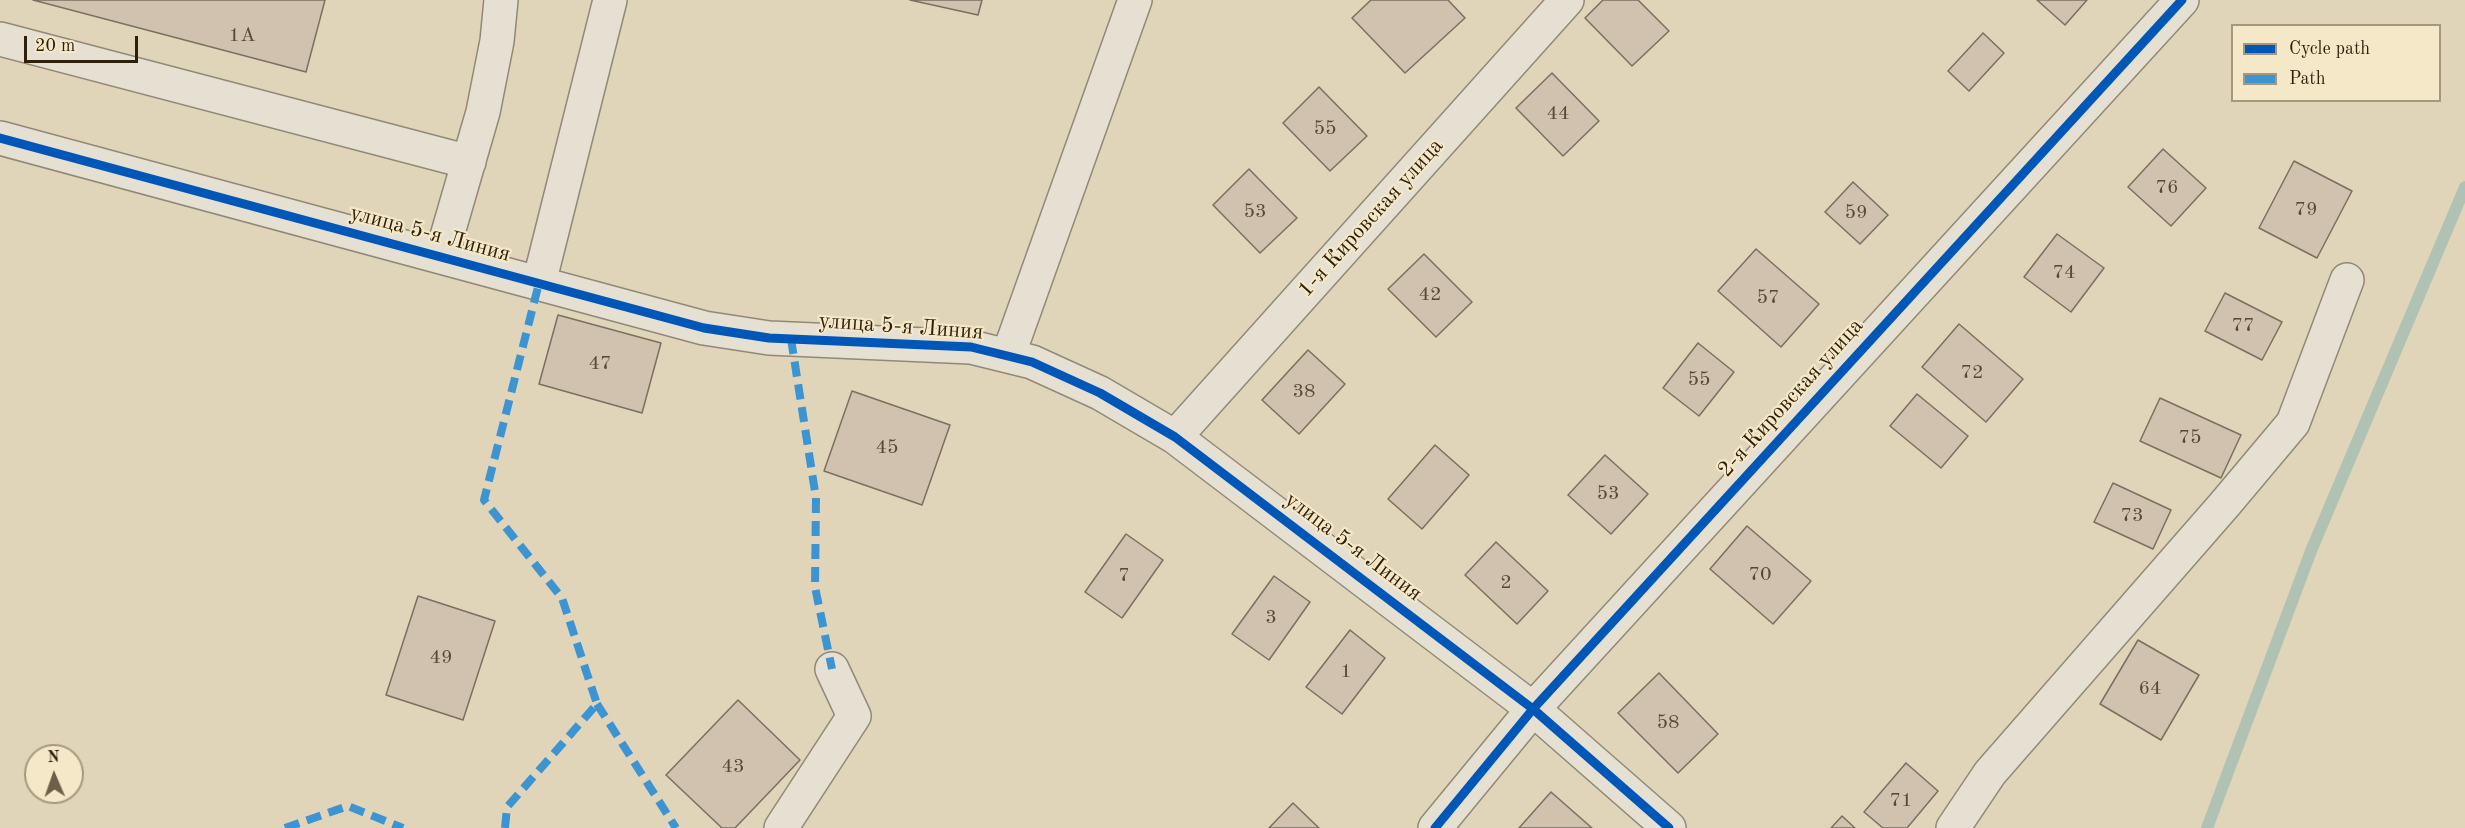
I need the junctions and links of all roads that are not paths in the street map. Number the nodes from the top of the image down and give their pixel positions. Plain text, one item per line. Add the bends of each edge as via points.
1 (501, 0) edge
2 (610, 0) edge
3 (1136, 0) edge
4 (1567, 0) edge
5 (2182, 0) edge
6 (0, 39) edge
7 (0, 138) edge
8 (469, 162) junction
9 (441, 257) junction
10 (2347, 280) dead end
11 (539, 283) junction
12 (1008, 356) junction
13 (1175, 437) junction
14 (832, 669) dead end
15 (1533, 709) junction
16 (781, 828) edge
17 (1435, 828) edge
18 (1669, 828) edge
19 (1953, 828) edge

1 - 8 street via 483,112
2 - 11 street
3 - 12 street
4 - 13 street, 1-я Кировская улица
5 - 15 street, 2-я Кировская улица
6 - 8 street
7 - 9 street, улица 5-я Линия
8 - 9 street
9 - 11 street, улица 5-я Линия
10 - 19 street via 2293,423 1990,772
11 - 12 street, улица 5-я Линия via 704,328 769,338 970,347
12 - 13 street, улица 5-я Линия via 1032,362 1100,393
13 - 15 street, улица 5-я Линия
14 - 16 street via 854,716
15 - 17 street, 2-я Кировская улица
15 - 18 street, улица 5-я Линия

